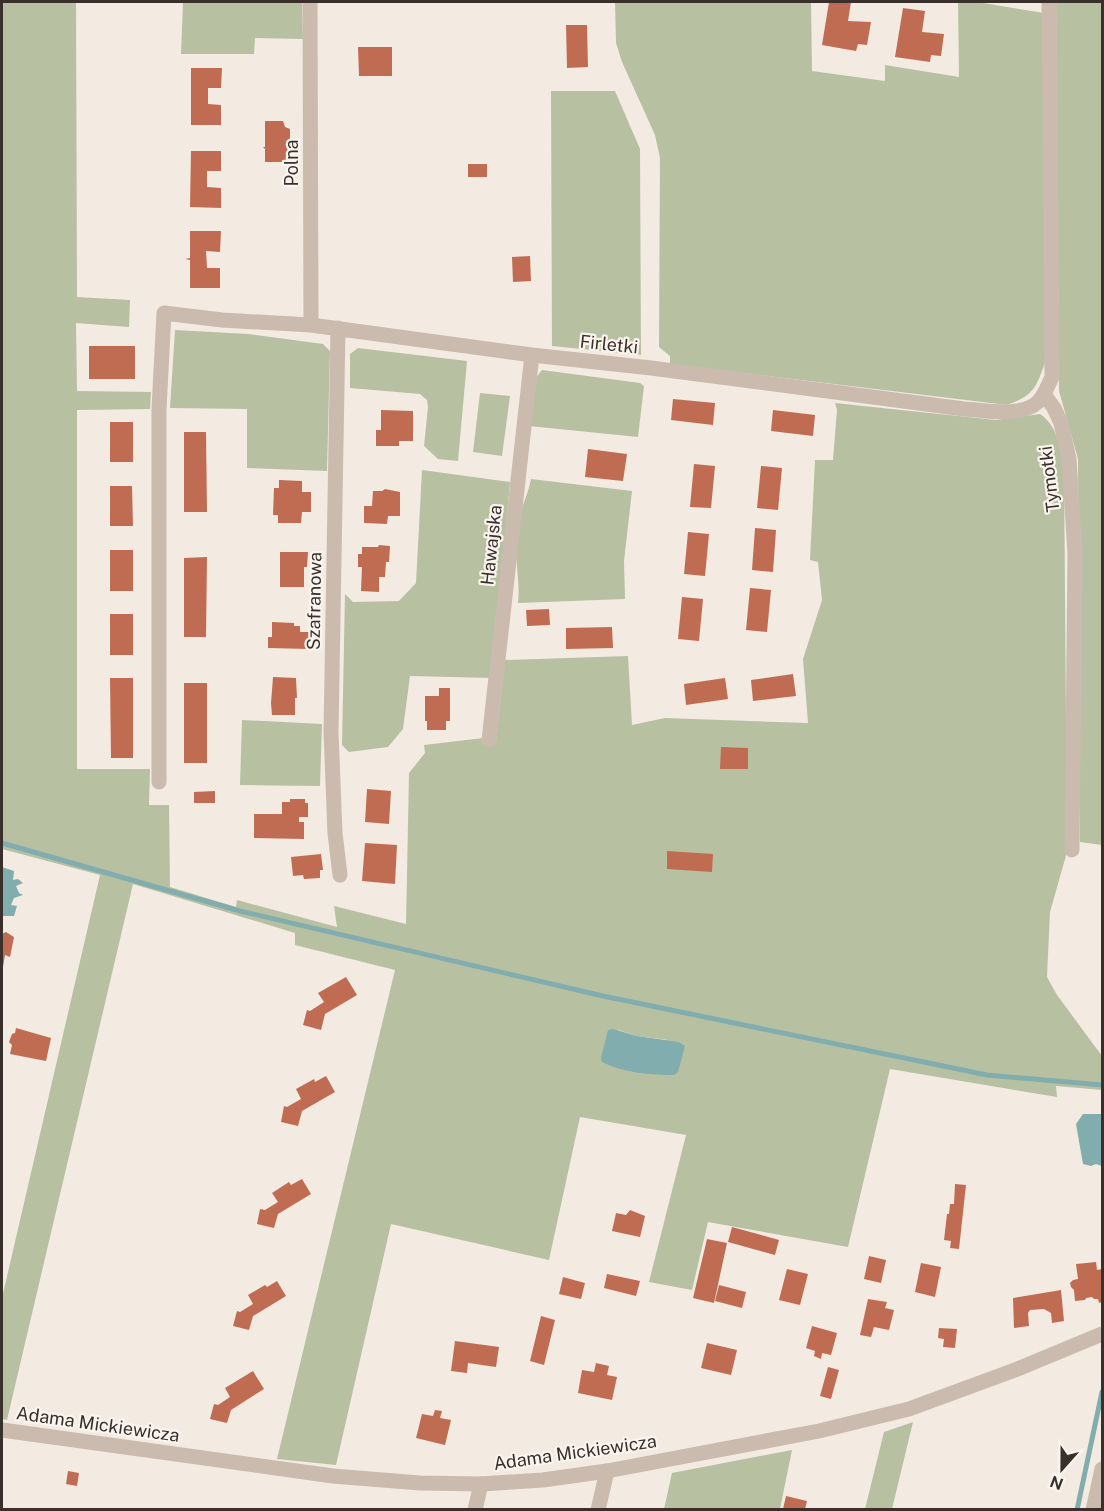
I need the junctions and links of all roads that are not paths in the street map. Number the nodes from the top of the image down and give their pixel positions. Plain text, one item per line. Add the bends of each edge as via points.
1 (310, 2) edge
2 (1049, 2) edge
3 (310, 325) junction
4 (338, 328) junction
5 (532, 355) junction
6 (1044, 394) junction
7 (489, 740) dead end
8 (159, 782) dead end
9 (1072, 850) dead end
10 (340, 875) dead end
11 (1102, 1334) edge
12 (2, 1430) edge
13 (1102, 1469) edge
14 (607, 1471) junction
15 (481, 1484) junction
16 (475, 1509) edge
17 (598, 1509) edge
18 (1094, 1509) edge

1 - 3 street, Polna
2 - 6 street via 1053,358 1052,377
3 - 4 street, Firletki
3 - 8 street, Firletki via 164,313 159,409
4 - 5 street, Firletki
4 - 10 street, Szafranowa via 331,732
5 - 6 street, Firletki via 964,409 1026,408
5 - 7 street, Hawajska
6 - 9 street, Tymotki via 1060,423 1069,459 1075,553
11 - 14 street, Adama Mickiewicza via 909,1409 819,1431
12 - 15 street, Adama Mickiewicza via 333,1476
13 - 18 street
14 - 15 street, Adama Mickiewicza
14 - 17 street
15 - 16 street

